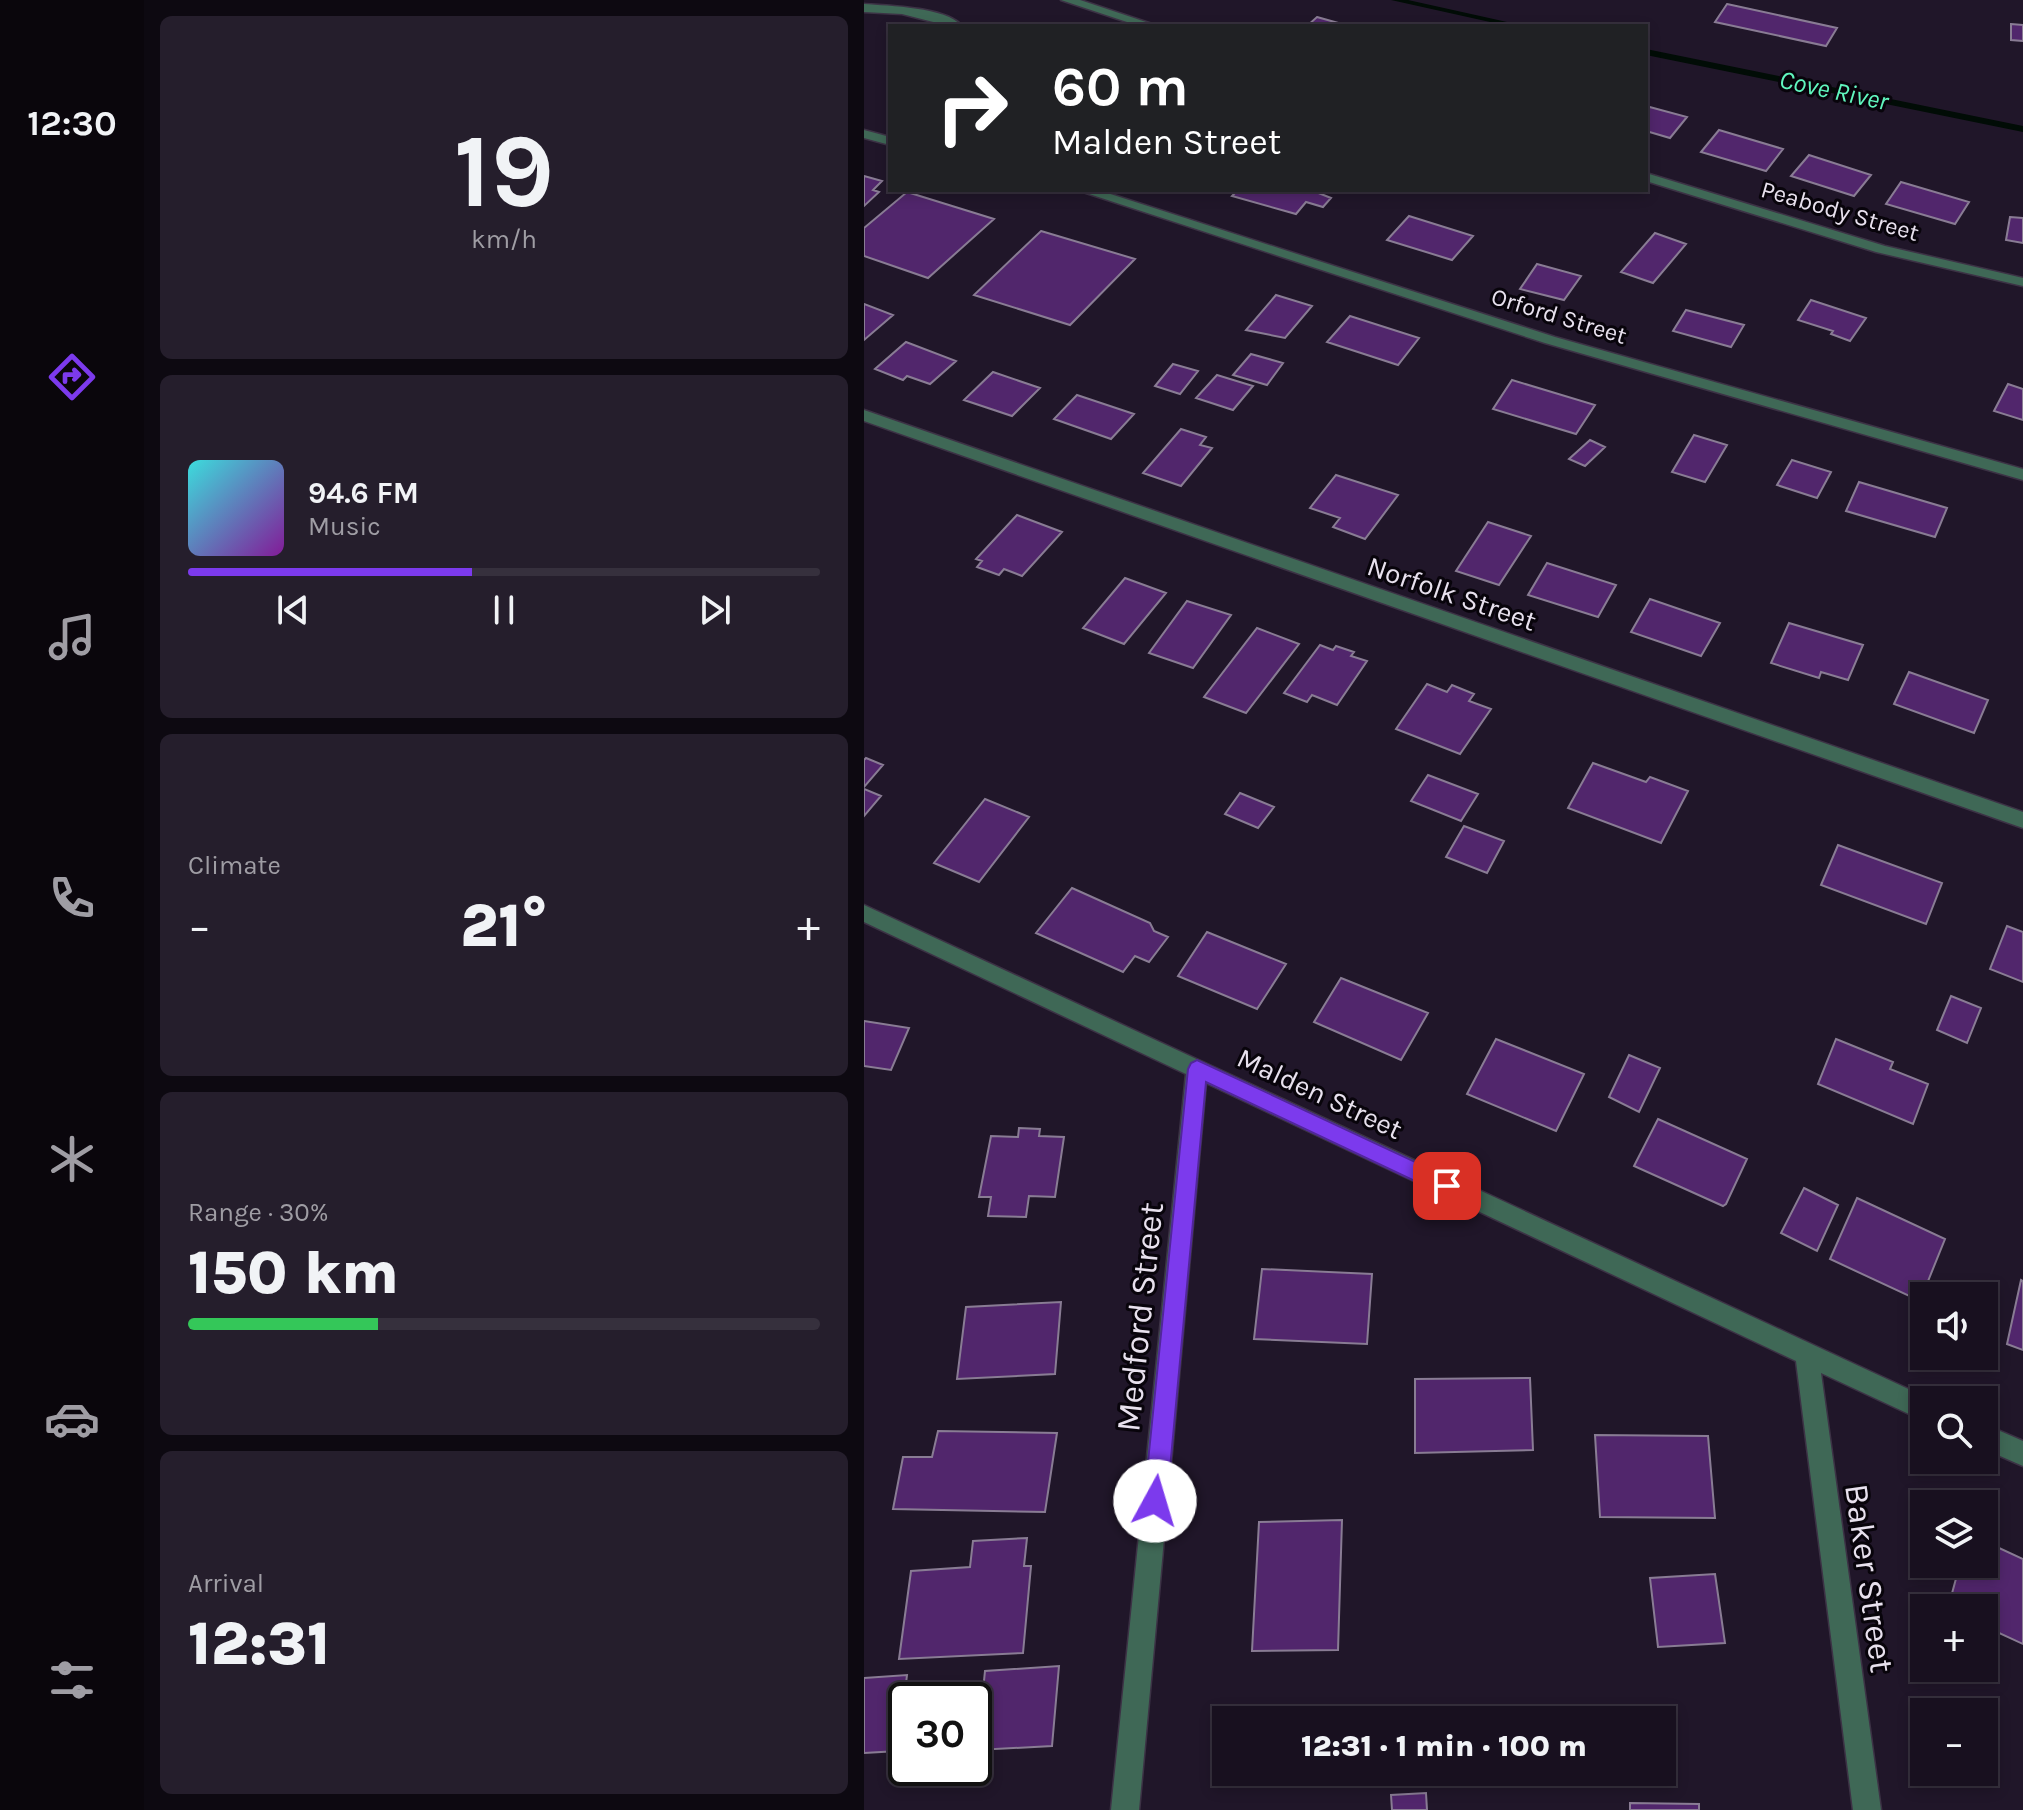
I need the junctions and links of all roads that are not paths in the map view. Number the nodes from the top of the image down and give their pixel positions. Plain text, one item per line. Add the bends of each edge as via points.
1 (1067, 0) edge
2 (864, 8) edge
3 (954, 24) edge
4 (1145, 24) edge
5 (864, 134) edge
6 (888, 140) edge
7 (1648, 178) edge
8 (1090, 192) edge
9 (2023, 282) edge
10 (864, 415) edge
11 (2023, 475) edge
12 (2023, 820) edge
13 (864, 913) edge
14 (1197, 1069) junction
15 (1807, 1356) junction
16 (1910, 1403) edge
17 (1998, 1442) edge
18 (2023, 1454) edge
19 (1125, 1810) edge
20 (1867, 1810) edge

1 - 4 street
2 - 3 street via 902,10
5 - 6 street
7 - 9 street, Peabody Street via 1881,249
8 - 11 street, Orford Street via 1550,340
10 - 12 street, Norfolk Street
13 - 14 street, Malden Street
14 - 15 street, Malden Street
14 - 19 street, Medford Street
15 - 16 street, Malden Street
15 - 20 street, Baker Street
17 - 18 street

